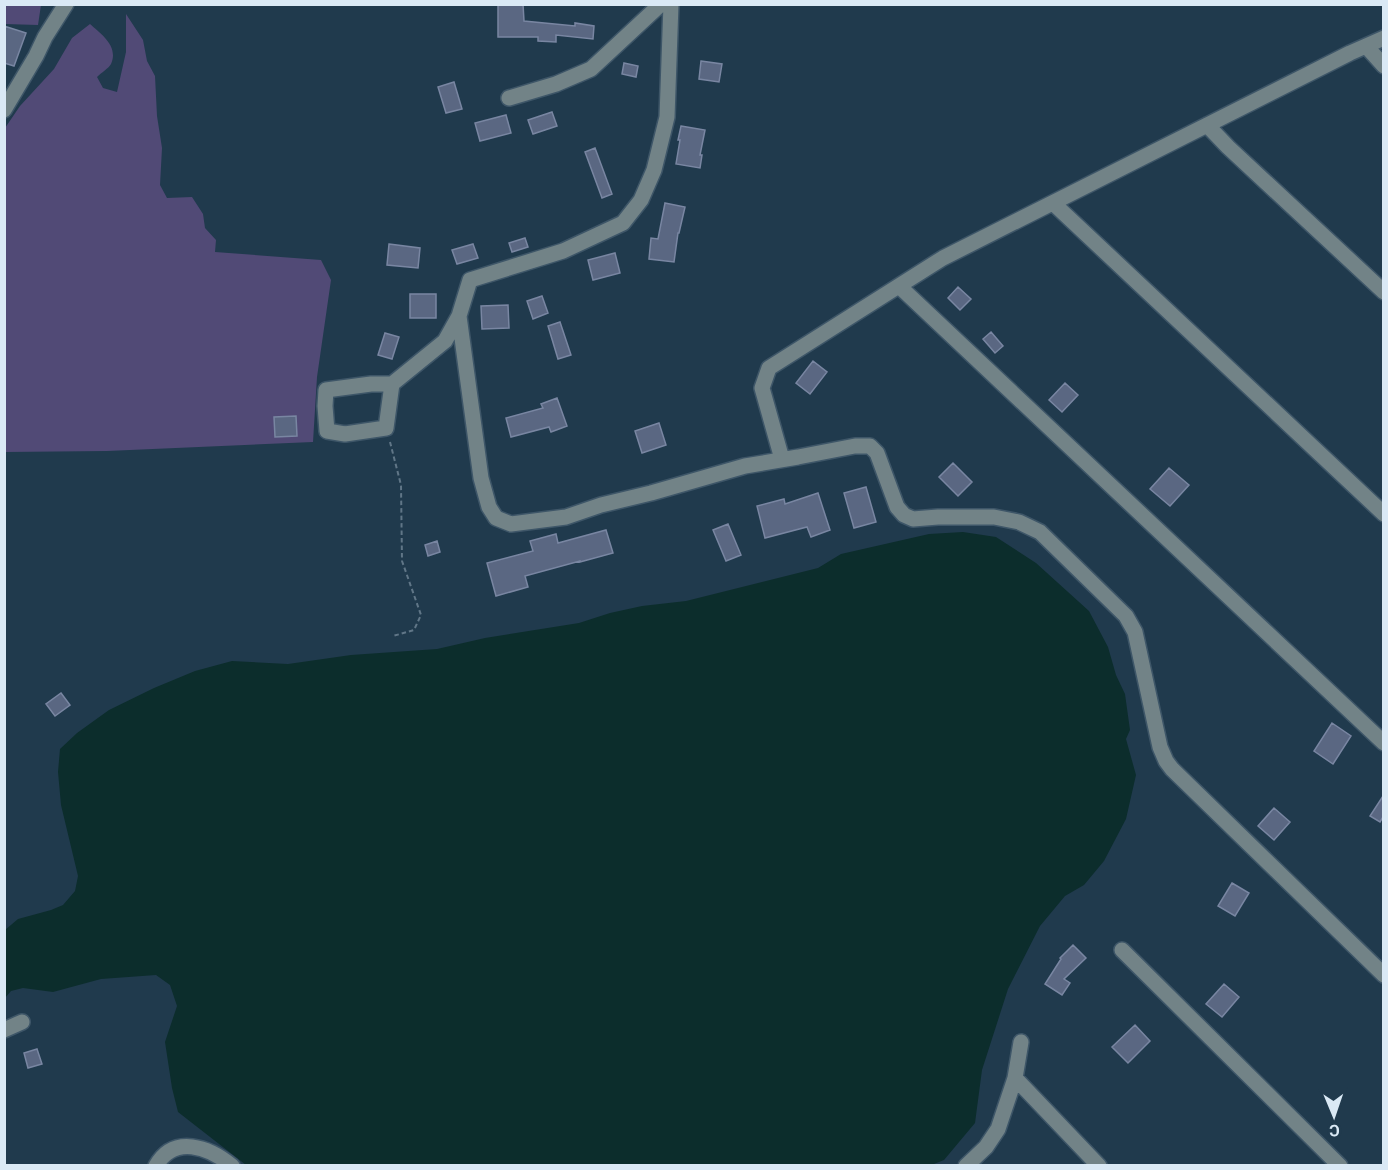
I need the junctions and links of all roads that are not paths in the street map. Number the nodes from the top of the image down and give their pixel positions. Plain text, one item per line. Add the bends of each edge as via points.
1 (66, 4) edge
2 (661, 4) edge
3 (671, 4) edge
4 (1383, 38) edge
5 (1366, 46) junction
6 (1383, 66) edge
7 (509, 98) dead end
8 (4, 110) edge
9 (1207, 125) junction
10 (1053, 203) junction
11 (899, 286) junction
12 (1383, 292) edge
13 (459, 316) junction
14 (392, 384) junction
15 (782, 459) junction
16 (1383, 514) edge
17 (1383, 743) edge
18 (1122, 950) dead end
19 (1383, 975) edge
20 (22, 1022) dead end
21 (4, 1030) edge
22 (1021, 1042) dead end
23 (1015, 1078) junction
24 (156, 1166) edge
25 (232, 1166) edge
26 (966, 1166) edge
27 (1099, 1166) edge
28 (1340, 1166) edge

1 - 8 street
2 - 7 street via 591,69
3 - 13 street via 667,117 654,170 641,200 623,223 563,251 470,280
4 - 5 street
5 - 6 street
5 - 9 street
9 - 10 street
9 - 12 street
10 - 11 street via 943,258
10 - 16 street
11 - 15 street via 769,368 762,388
11 - 17 street
13 - 14 street via 445,341
13 - 15 street via 481,478 496,518 511,524 566,517
14 - 14 street via 386,428 345,434 327,431 326,390
15 - 19 street via 870,446 877,453 904,516 994,517 1040,532 1126,616 1135,632 1160,747 1172,769
18 - 28 street
20 - 21 street
22 - 23 street
23 - 26 street via 998,1129
23 - 27 street
24 - 25 street via 165,1154 188,1146 209,1150

